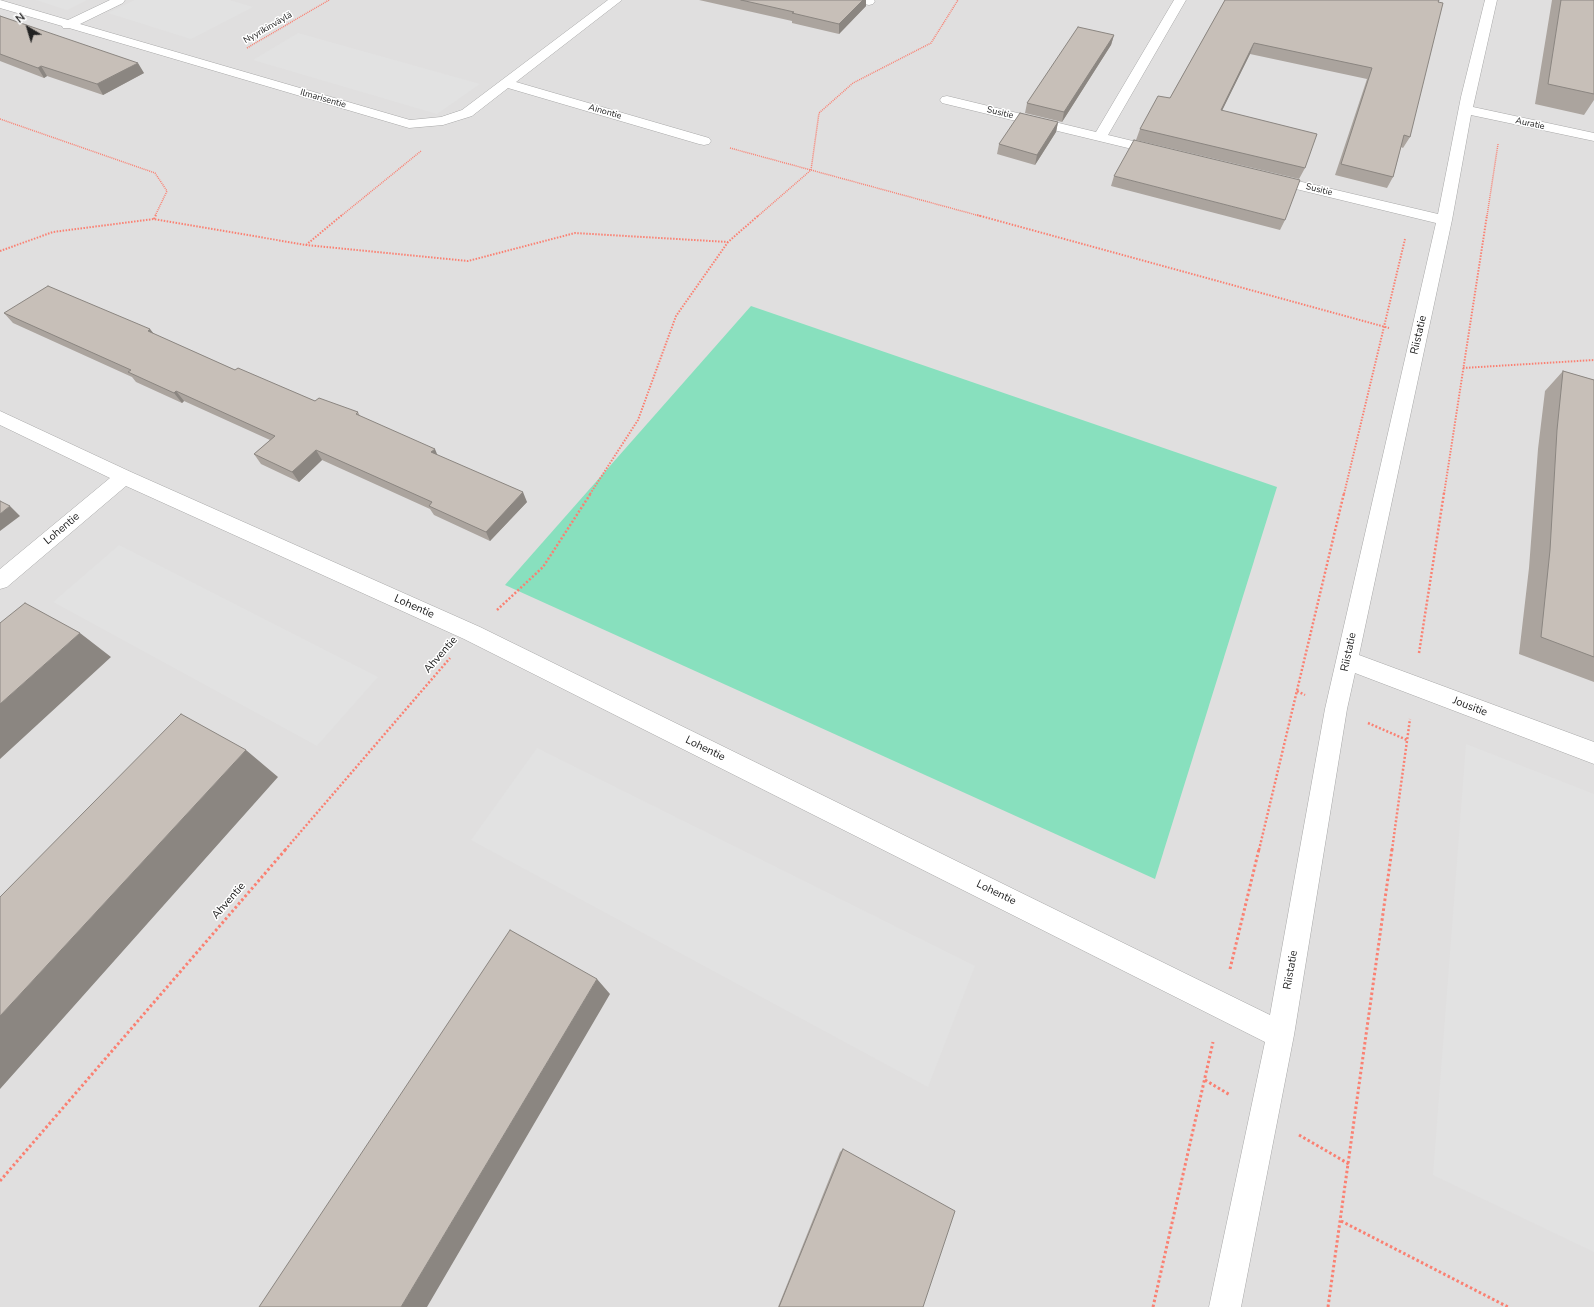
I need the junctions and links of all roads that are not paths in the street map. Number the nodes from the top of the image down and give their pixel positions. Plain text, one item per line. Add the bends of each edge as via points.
1 (118, 0) edge
2 (616, 0) edge
3 (1180, 0) edge
4 (1491, 0) edge
5 (0, 4) edge
6 (66, 25) junction
7 (506, 83) junction
8 (946, 100) dead end
9 (1467, 110) junction
10 (1100, 137) junction
11 (1594, 137) edge
12 (704, 141) road end
13 (1176, 155) edge
14 (1252, 174) edge
15 (1444, 220) junction
16 (0, 417) edge
17 (124, 477) junction
18 (0, 581) edge
19 (1346, 660) junction
20 (1594, 753) edge
21 (1280, 1035) junction
22 (1225, 1307) edge

1 - 6 street
2 - 7 street, Ilmarisentie
3 - 10 street
4 - 9 street, Riistatie
5 - 6 street, Ilmarisentie
6 - 7 street, Ilmarisentie via 409,124 443,121 468,113
7 - 12 street, Ainontie
8 - 10 street, Susitie
9 - 11 street, Auratie
9 - 15 street, Riistatie
10 - 13 street, Susitie
14 - 15 street, Susitie
15 - 19 street, Riistatie
16 - 17 street, Lohentie
17 - 18 street, Lohentie
17 - 21 street, Lohentie via 472,633
19 - 20 street, Jousitie
19 - 21 street, Riistatie
21 - 22 street, Riistatie

